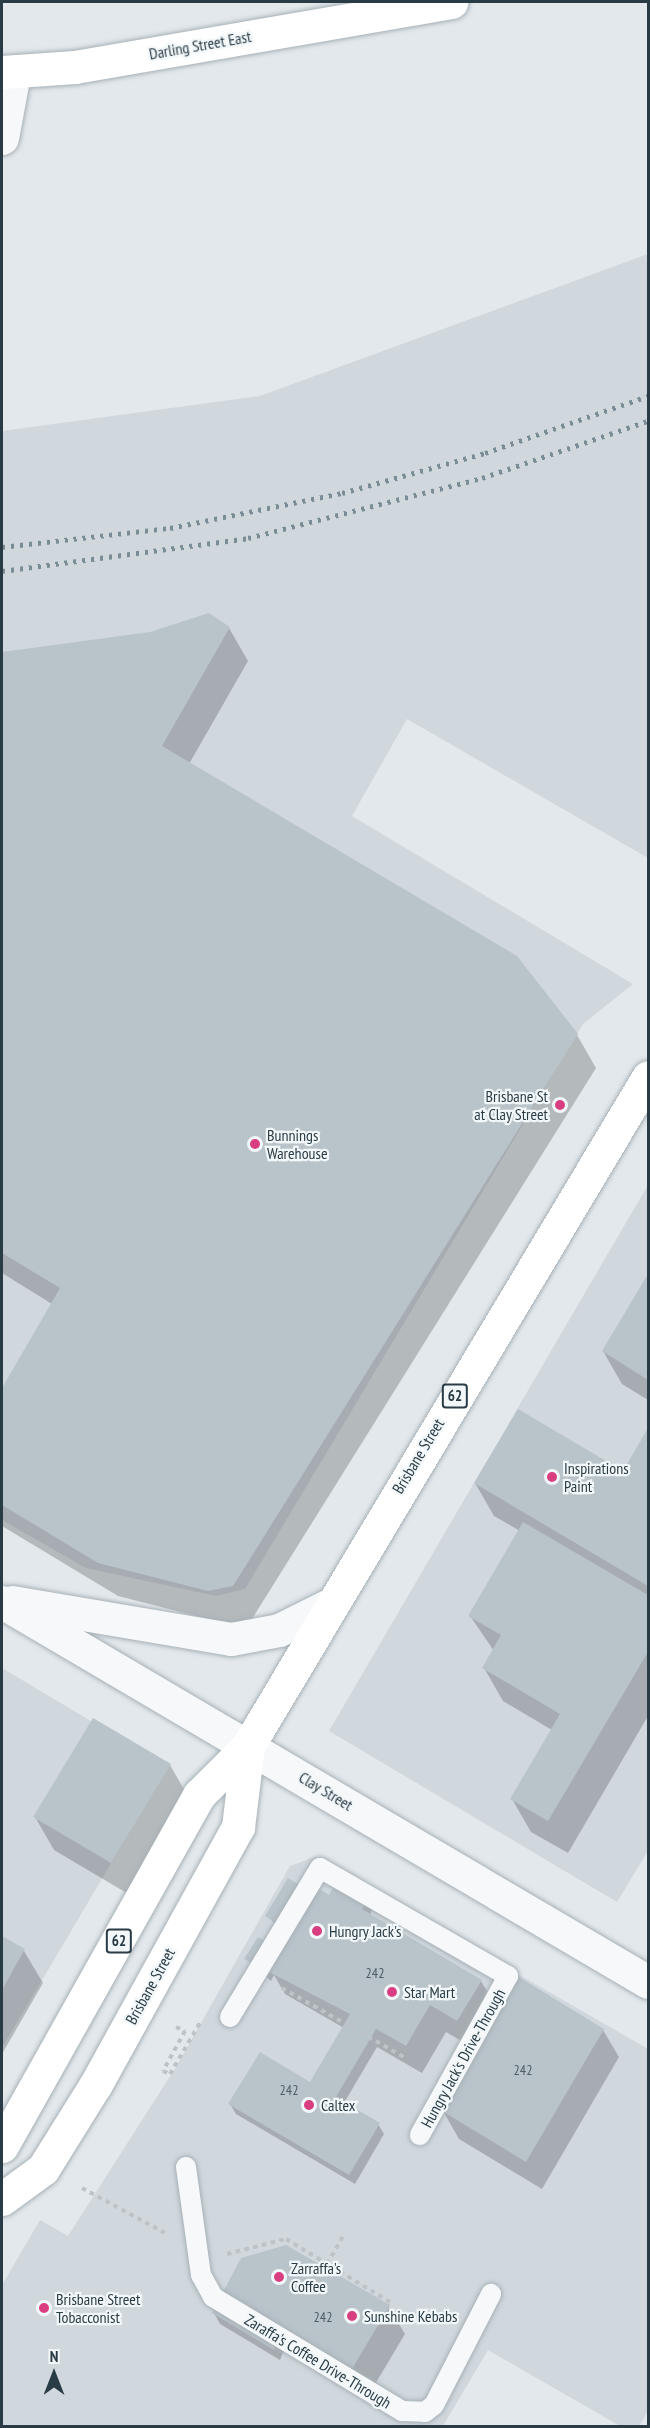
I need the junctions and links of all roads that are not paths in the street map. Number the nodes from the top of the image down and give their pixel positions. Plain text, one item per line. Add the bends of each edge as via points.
1 (451, 2) edge
2 (8, 73) edge
3 (2, 138) edge
4 (648, 1077) edge
5 (2, 1601) edge
6 (329, 1605) junction
7 (248, 1746) junction
8 (648, 1982) edge
9 (230, 2017) dead end
10 (420, 2135) dead end
11 (2, 2146) edge
12 (186, 2167) dead end
13 (2, 2199) edge
14 (491, 2294) dead end

1 - 2 main road, Darling Street East
2 - 3 street, Darling Street East
4 - 6 main road, Brisbane Street / 62
5 - 6 street via 231,1639 279,1630
5 - 7 street, Clay Street
6 - 7 main road, Brisbane Street / 62
7 - 8 street, Clay Street
7 - 11 main road, Brisbane Street / 62 via 199,1795
7 - 13 main road, Brisbane Street / 62 via 238,1827 96,2085 43,2169
9 - 10 lane, Hungry Jack's Drive-Through via 320,1868 508,1976
12 - 14 lane, Zaraffa's Coffee Drive-Through via 201,2275 213,2297 413,2414 434,2406

